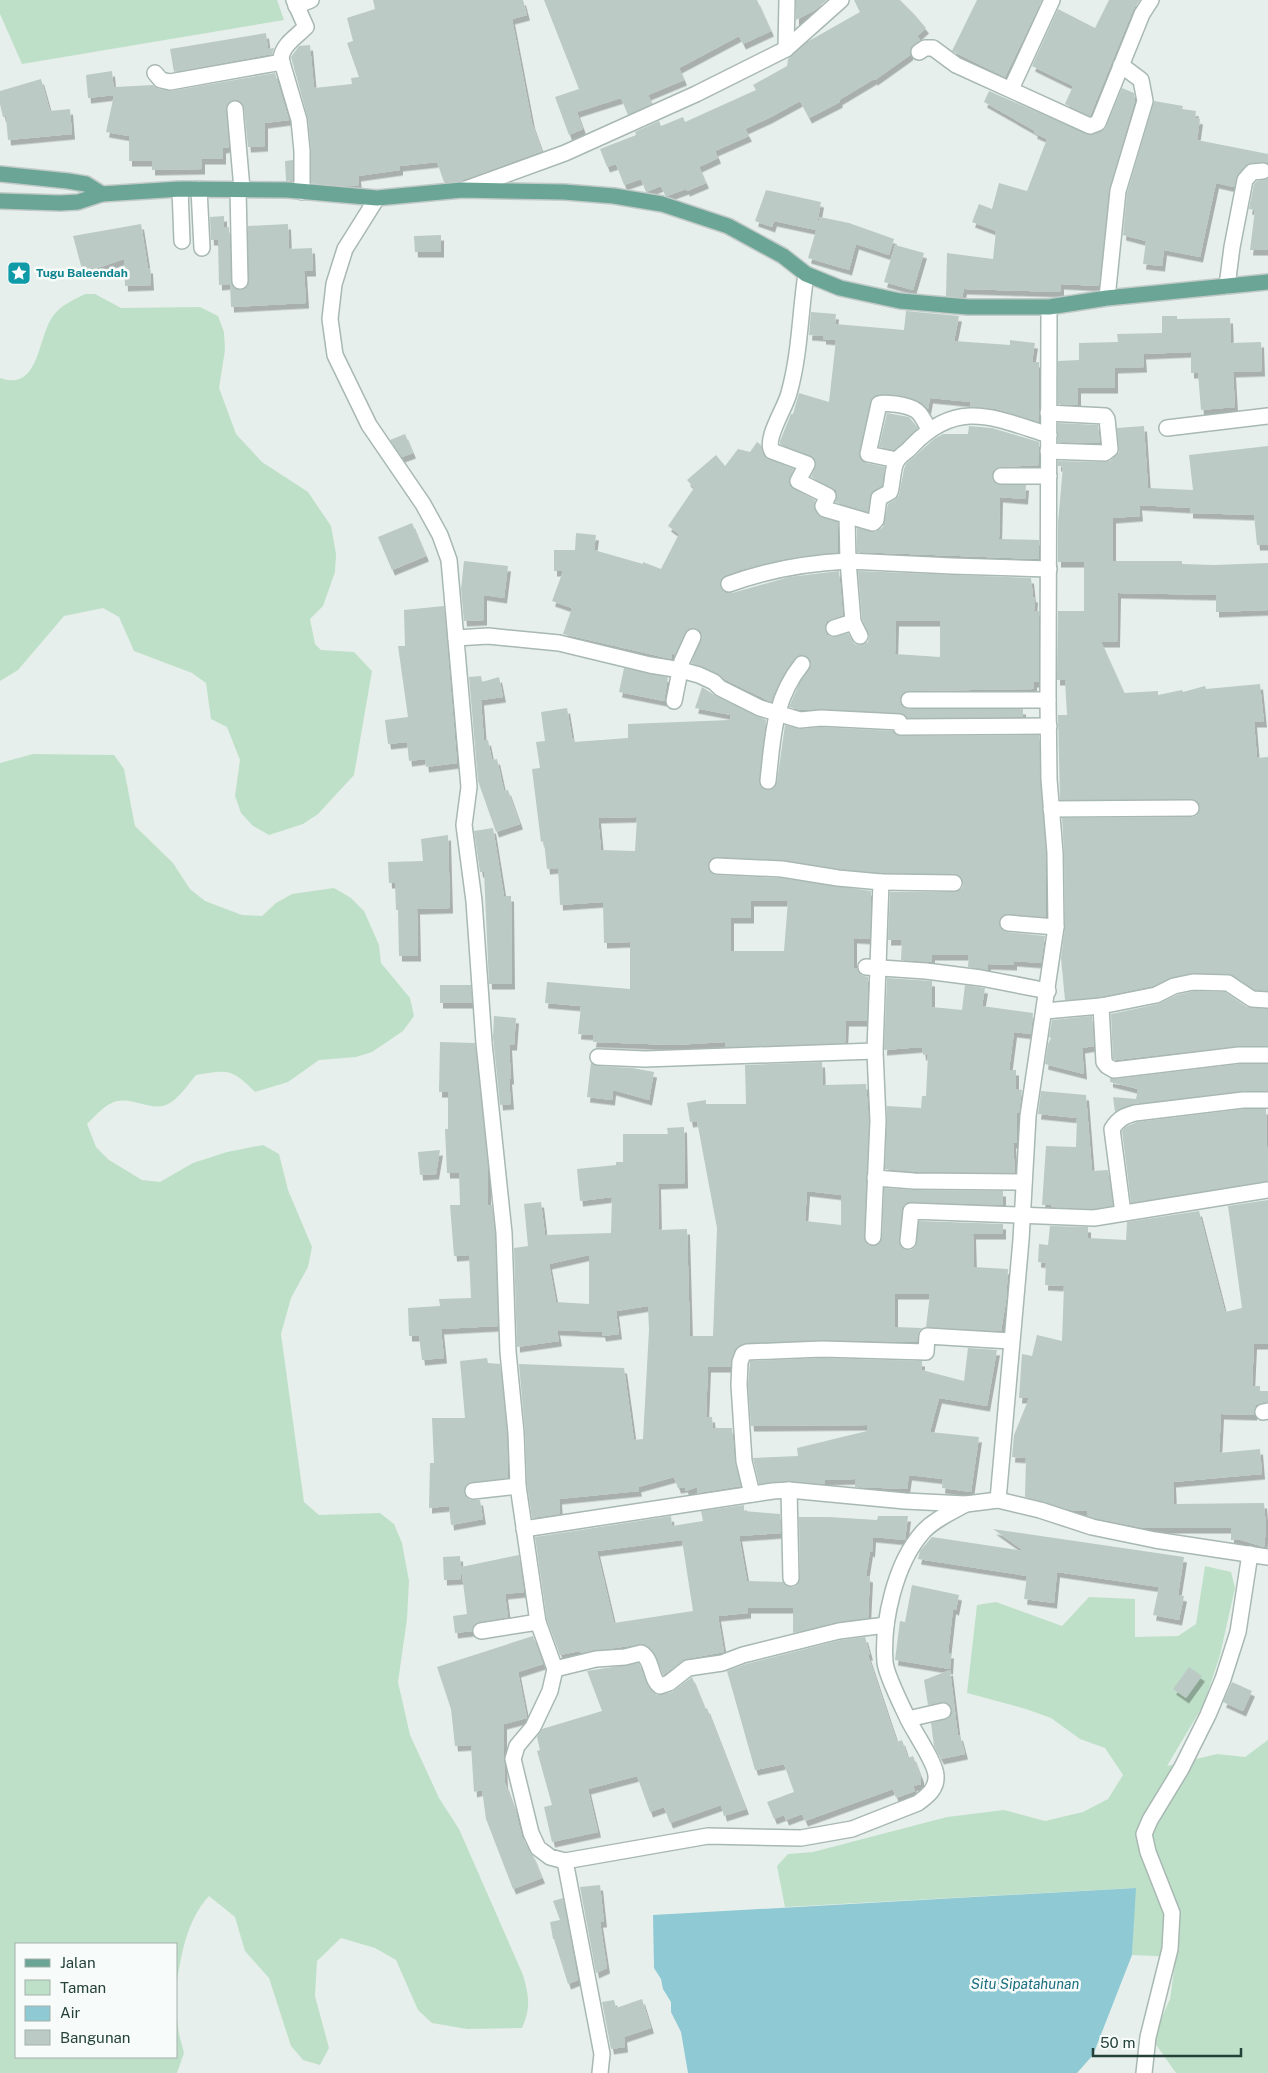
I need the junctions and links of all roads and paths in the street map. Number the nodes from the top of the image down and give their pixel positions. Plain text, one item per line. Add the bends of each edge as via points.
1 (311, 0) edge
2 (787, 0) edge
3 (841, 0) edge
4 (1052, 0) edge
5 (1151, 0) edge
6 (295, 3) edge
7 (786, 49) junction
8 (919, 52) dead end
9 (282, 62) junction
10 (1121, 66) junction
11 (155, 73) dead end
12 (1011, 89) junction
13 (235, 109) dead end
14 (1263, 171) dead end
15 (0, 174) edge
16 (180, 189) junction
17 (199, 189) junction
18 (240, 189) junction
19 (462, 190) junction
20 (302, 192) junction
21 (102, 194) junction
22 (377, 198) junction
23 (0, 202) edge
24 (182, 241) dead end
25 (202, 248) dead end
26 (806, 274) junction
27 (240, 282) dead end
28 (1268, 282) edge
29 (1227, 286) junction
30 (1107, 298) junction
31 (1049, 307) junction
32 (1048, 413) junction
33 (1268, 416) edge
34 (1167, 428) dead end
35 (929, 430) junction
36 (1049, 435) junction
37 (1048, 451) junction
38 (897, 460) junction
39 (1001, 476) dead end
40 (1049, 476) junction
41 (847, 516) junction
42 (848, 560) junction
43 (1049, 569) junction
44 (729, 584) dead end
45 (853, 622) junction
46 (834, 628) dead end
47 (860, 636) dead end
48 (693, 637) dead end
49 (456, 638) junction
50 (802, 664) dead end
51 (682, 670) junction
52 (674, 700) dead end
53 (908, 700) dead end
54 (1048, 700) junction
55 (778, 714) junction
56 (1049, 726) junction
57 (768, 782) dead end
58 (1191, 808) dead end
59 (1051, 809) junction
60 (717, 866) dead end
61 (881, 882) junction
62 (954, 883) dead end
63 (1008, 923) dead end
64 (1056, 928) junction
65 (872, 968) junction
66 (1048, 991) junction
67 (1268, 1000) edge
68 (1101, 1006) junction
69 (1045, 1011) junction
70 (875, 1051) junction
71 (1268, 1055) edge
72 (598, 1057) dead end
73 (1268, 1101) edge
74 (875, 1178) junction
75 (1024, 1182) junction
76 (1268, 1190) edge
77 (1123, 1213) junction
78 (1022, 1215) junction
79 (873, 1237) dead end
80 (908, 1241) dead end
81 (1012, 1341) junction
82 (518, 1486) junction
83 (789, 1490) junction
84 (473, 1491) dead end
85 (752, 1494) junction
86 (998, 1500) junction
87 (966, 1504) junction
88 (524, 1529) junction
89 (1250, 1554) junction
90 (1268, 1557) edge
91 (791, 1578) dead end
92 (538, 1622) junction
93 (886, 1625) junction
94 (481, 1631) dead end
95 (556, 1669) junction
96 (943, 1711) dead end
97 (908, 1720) junction
98 (565, 1861) junction
99 (600, 2073) edge
100 (1144, 2073) edge

1 - 6 street
2 - 7 street
3 - 7 street
4 - 12 street
5 - 10 street
6 - 9 street via 306,27 281,52
7 - 19 street via 565,153
8 - 12 street via 934,48 956,65
9 - 11 street via 170,82 161,80
9 - 20 street via 298,120
10 - 12 street via 1098,122 1090,126
10 - 30 street via 1141,80 1145,101 1118,191
13 - 18 street
14 - 29 street via 1252,172 1245,180
15 - 21 main road via 86,184
16 - 17 main road
16 - 21 main road
16 - 24 street
17 - 18 main road
17 - 25 street
18 - 20 main road
18 - 27 street
19 - 22 main road
19 - 26 main road via 564,192 662,204 728,226 783,256
20 - 22 main road
21 - 23 main road via 78,202
22 - 49 street via 345,249 336,275 330,319 335,355 369,424 440,535 449,560
26 - 31 main road via 840,288 900,301 968,307
26 - 41 street via 794,374 770,445 772,451 807,464 799,482 828,496 824,509
28 - 29 main road
29 - 30 main road
30 - 31 main road
31 - 32 street
32 - 36 street
32 - 37 street via 1105,416 1110,449 1105,454
33 - 34 street
35 - 36 street via 951,419 970,415 998,419
35 - 38 street
35 - 38 street via 915,408 879,404 868,454
36 - 37 street
37 - 40 street
38 - 41 street via 890,492 878,500 876,520 872,523
39 - 40 street
40 - 43 street
41 - 42 street
42 - 43 street
42 - 44 street via 786,567
42 - 45 street
43 - 54 street
45 - 46 street
45 - 47 street
48 - 51 street via 682,661
49 - 51 street via 488,636 559,643 650,666
49 - 82 street via 469,787 464,825 474,901 484,1044 504,1233 508,1352
50 - 55 street via 788,683
51 - 52 street
51 - 55 street via 699,675
53 - 54 street
54 - 56 street
55 - 56 street via 800,720 885,720 899,722 900,727
55 - 57 street via 771,744
56 - 59 street
58 - 59 street
59 - 64 street
60 - 61 street via 782,869
61 - 62 street
61 - 65 street
63 - 64 street
64 - 66 street
65 - 66 street via 981,978
65 - 70 street
66 - 69 street
67 - 68 street via 1252,999 1228,983 1193,982 1174,986 1156,995
68 - 69 street
68 - 71 street via 1104,1062 1114,1070 1239,1055
69 - 75 street via 1028,1116
70 - 72 street via 663,1059
70 - 74 street via 878,1121
73 - 77 street via 1244,1100 1135,1113 1117,1121 1112,1129
74 - 75 street
74 - 79 street
75 - 78 street
76 - 77 street
77 - 78 street via 1094,1218
78 - 80 street via 912,1211
78 - 81 street
81 - 85 street via 927,1336 926,1352 822,1349 743,1354 740,1385 744,1461
81 - 86 street
82 - 84 street
82 - 88 street
83 - 85 street
83 - 87 street
83 - 91 street
85 - 88 street
86 - 87 street
86 - 89 street via 1092,1527
87 - 93 street via 922,1533 904,1562 891,1597
88 - 92 street
89 - 90 street
89 - 100 street via 1238,1632 1223,1679 1181,1769 1144,1834 1172,1913 1170,1949 1148,2037
92 - 94 street
92 - 95 street
93 - 95 street via 839,1631 722,1663 688,1668 660,1686 656,1684 642,1653 596,1658
93 - 97 street via 885,1664
95 - 98 street via 533,1728 517,1746 513,1759 531,1833 538,1848 550,1857
96 - 97 street
97 - 98 street via 936,1775 935,1786 918,1803 852,1829 801,1838 708,1836
98 - 99 street via 602,2054

